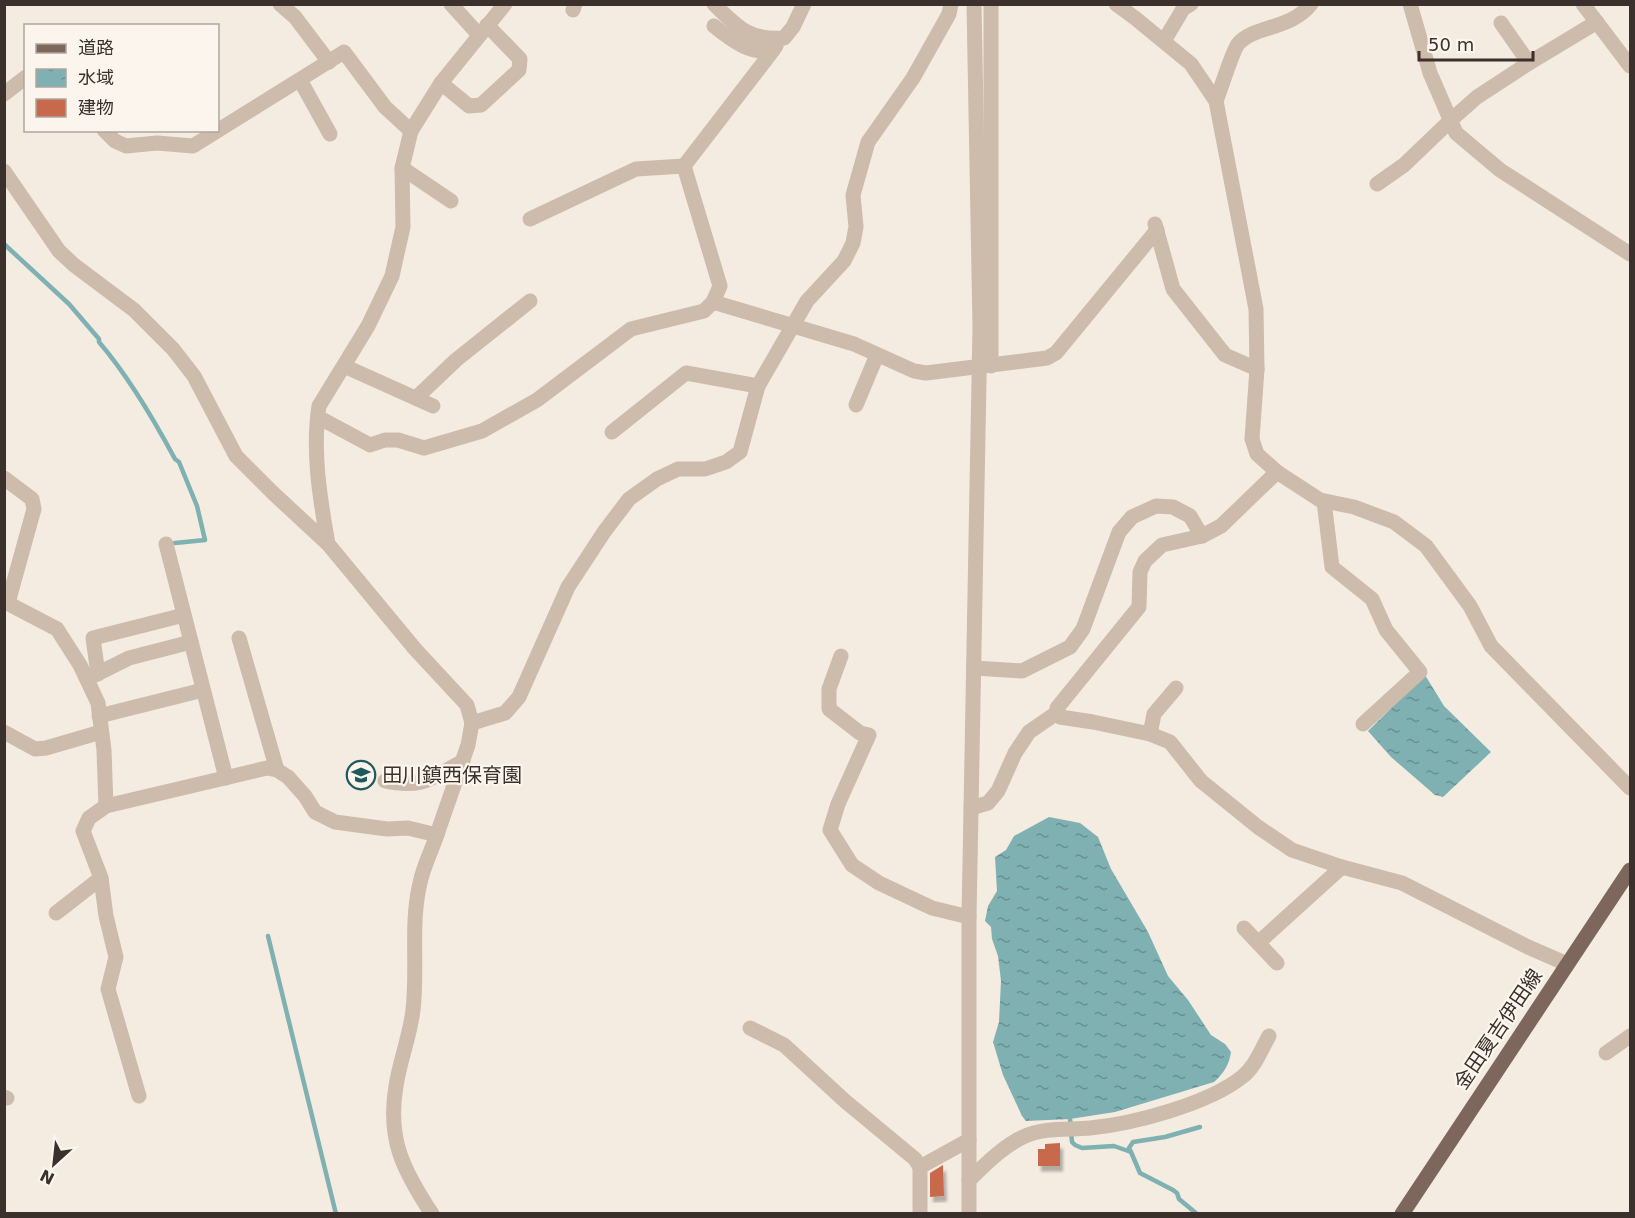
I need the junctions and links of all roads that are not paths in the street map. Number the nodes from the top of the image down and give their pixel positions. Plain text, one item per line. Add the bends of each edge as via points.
1 (280, 4) edge
2 (451, 4) edge
3 (505, 4) edge
4 (714, 4) edge
5 (804, 4) edge
6 (951, 4) edge
7 (975, 4) edge
8 (991, 4) edge
9 (1116, 4) edge
10 (1191, 4) edge
11 (1311, 4) edge
12 (1410, 4) edge
13 (1583, 4) edge
14 (1138, 11) edge
15 (1597, 22) junction
16 (1501, 23) dead end
17 (714, 26) dead end
18 (483, 30) junction
19 (1164, 41) junction
20 (779, 43) junction
21 (328, 62) junction
22 (1529, 63) junction
23 (1630, 66) edge
24 (24, 79) edge
25 (300, 80) junction
26 (441, 83) junction
27 (4, 94) edge
28 (1216, 101) junction
29 (1451, 120) junction
30 (219, 130) edge
31 (411, 131) junction
32 (106, 132) edge
33 (216, 132) edge
34 (330, 134) dead end
35 (684, 166) junction
36 (402, 168) junction
37 (4, 171) edge
38 (1377, 184) dead end
39 (451, 201) dead end
40 (530, 219) dead end
41 (1630, 254) edge
42 (530, 301) dead end
43 (714, 302) junction
44 (792, 324) junction
45 (877, 355) junction
46 (344, 366) junction
47 (985, 367) junction
48 (1257, 369) junction
49 (758, 386) junction
50 (416, 398) junction
51 (856, 405) dead end
52 (433, 406) dead end
53 (318, 417) junction
54 (612, 432) dead end
55 (1277, 472) junction
56 (4, 478) edge
57 (1324, 501) junction
58 (1202, 536) junction
59 (328, 543) junction
60 (166, 544) dead end
61 (184, 615) junction
62 (239, 638) dead end
63 (191, 642) junction
64 (841, 656) dead end
65 (974, 668) junction
66 (92, 676) junction
67 (1176, 688) dead end
68 (203, 690) junction
69 (1058, 712) junction
70 (99, 716) junction
71 (472, 723) junction
72 (1363, 724) dead end
73 (4, 732) edge
74 (101, 732) junction
75 (1150, 734) junction
76 (463, 761) junction
77 (277, 770) junction
78 (225, 778) junction
79 (385, 781) dead end
80 (1630, 789) edge
81 (106, 806) junction
82 (971, 808) junction
83 (437, 835) junction
84 (1342, 867) junction
85 (1630, 870) edge
86 (101, 878) junction
87 (56, 913) dead end
88 (969, 917) junction
89 (1244, 928) dead end
90 (1258, 943) junction
91 (1277, 963) dead end
92 (1567, 964) junction
93 (750, 1028) dead end
94 (1269, 1036) dead end
95 (1630, 1036) edge
96 (1606, 1053) dead end
97 (139, 1096) dead end
98 (969, 1140) junction
99 (920, 1167) junction
100 (969, 1180) junction
101 (432, 1214) edge
102 (920, 1214) edge
103 (969, 1214) edge
104 (1402, 1214) edge

1 - 21 street via 295,17
2 - 18 street
3 - 18 street
4 - 20 street via 747,33
5 - 20 street via 793,27
6 - 44 street via 913,78 868,142 853,195 853,243 844,261 807,301
7 - 47 street
8 - 47 street
9 - 14 street
10 - 19 street via 1183,9
11 - 28 street via 1296,19 1249,35 1238,45
12 - 29 street via 1430,72
13 - 15 street
14 - 19 street
15 - 22 street
15 - 23 street
16 - 22 street
17 - 20 street via 743,46 760,51
18 - 26 street
18 - 26 street via 520,59 519,70 481,105 469,106
19 - 28 street via 1191,64
20 - 35 street
21 - 25 street
21 - 31 street via 344,52 386,107
22 - 29 street
24 - 27 street
25 - 30 street
25 - 34 street
26 - 31 street
28 - 48 street via 1256,309
29 - 38 street via 1404,165
29 - 41 street via 1456,133 1500,170
31 - 36 street
32 - 33 street via 126,146 193,146
35 - 40 street via 636,169
35 - 43 street via 720,285
36 - 39 street
36 - 46 street via 403,227 392,276
37 - 59 street via 59,251 134,310 173,349 194,376 236,456
42 - 50 street via 456,360
43 - 44 street
43 - 53 street via 704,311 631,329 537,400 482,431 424,448 398,440 370,445
44 - 45 street
44 - 49 street
45 - 47 street via 926,373
45 - 51 street
46 - 50 street
46 - 53 street via 320,406
47 - 48 street via 1047,358 1056,353 1156,227 1173,290 1225,355
47 - 65 street
48 - 55 street via 1252,439 1257,454
49 - 54 street via 686,373
49 - 71 street via 740,452 726,462 705,468 678,469 629,499 568,587 519,697 505,713
50 - 52 street
53 - 59 street via 319,496
55 - 57 street
55 - 58 street via 1221,526
56 - 66 street via 32,499 34,509 9,599 11,605 57,629 80,665
57 - 72 street via 1332,567 1372,599 1386,630 1420,672
57 - 80 street via 1394,522 1426,546 1470,606 1491,646
58 - 65 street via 1190,516 1173,507 1156,506 1132,517 1119,531 1083,629 1070,647 1022,671
58 - 69 street via 1162,545 1145,561 1140,572 1139,607 1057,708
59 - 71 street via 466,705
60 - 61 street
61 - 63 street
61 - 66 street via 93,638
62 - 77 street
63 - 66 street via 129,658
63 - 68 street
64 - 88 street via 830,688 829,709 860,733 869,735 830,830 852,865 879,883 932,908
65 - 82 street
66 - 70 street
67 - 75 street via 1154,714
68 - 70 street
68 - 78 street
69 - 75 street via 1060,717
69 - 82 street via 1029,732 988,803
70 - 74 street
71 - 76 street
73 - 74 street via 35,749
74 - 81 street
75 - 84 street via 1170,742 1201,781 1292,850
76 - 79 street via 422,783
76 - 83 street
77 - 78 street via 267,768
77 - 83 street via 294,784 315,812 335,822 408,828
78 - 81 street
81 - 86 street via 89,819 83,831
82 - 88 street
83 - 101 street via 420,883 412,1024 393,1114 402,1164
84 - 90 street
84 - 92 street via 1402,883
85 - 92 main road, 金田夏吉伊田線
86 - 87 street
86 - 97 street via 116,957 108,989
88 - 98 street
89 - 90 street
90 - 91 street
92 - 104 main road, 金田夏吉伊田線
93 - 99 street via 784,1045
94 - 100 street via 1256,1062 1224,1089 1161,1113 1106,1126 1050,1130 1024,1137
95 - 96 street
98 - 99 street
98 - 100 street
99 - 102 street
100 - 103 street

